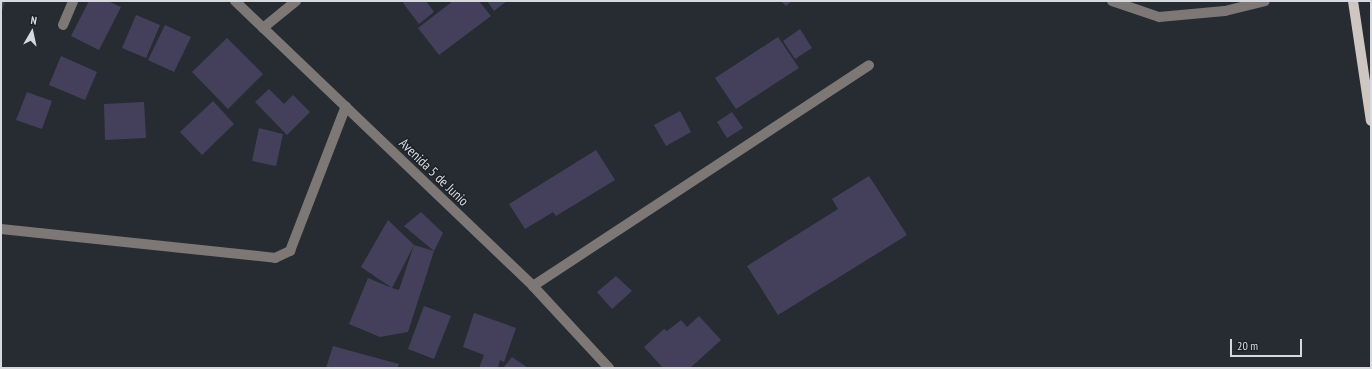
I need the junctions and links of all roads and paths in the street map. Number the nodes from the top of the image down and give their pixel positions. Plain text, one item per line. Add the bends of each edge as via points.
1 (73, 1) edge
2 (235, 1) edge
3 (296, 1) edge
4 (1112, 1) edge
5 (1265, 1) edge
6 (1352, 1) edge
7 (63, 24) dead end
8 (263, 28) junction
9 (869, 65) dead end
10 (346, 106) junction
11 (1371, 121) edge
12 (1, 229) edge
13 (533, 286) junction
14 (608, 368) edge

1 - 7 street
2 - 8 street, Avenida 5 de Junio
3 - 8 street
4 - 5 street via 1159,17 1225,12
6 - 11 main road
8 - 10 street, Avenida 5 de Junio
9 - 13 street
10 - 12 street via 290,251 275,258
10 - 13 street, Avenida 5 de Junio
13 - 14 street, Avenida 5 de Junio

